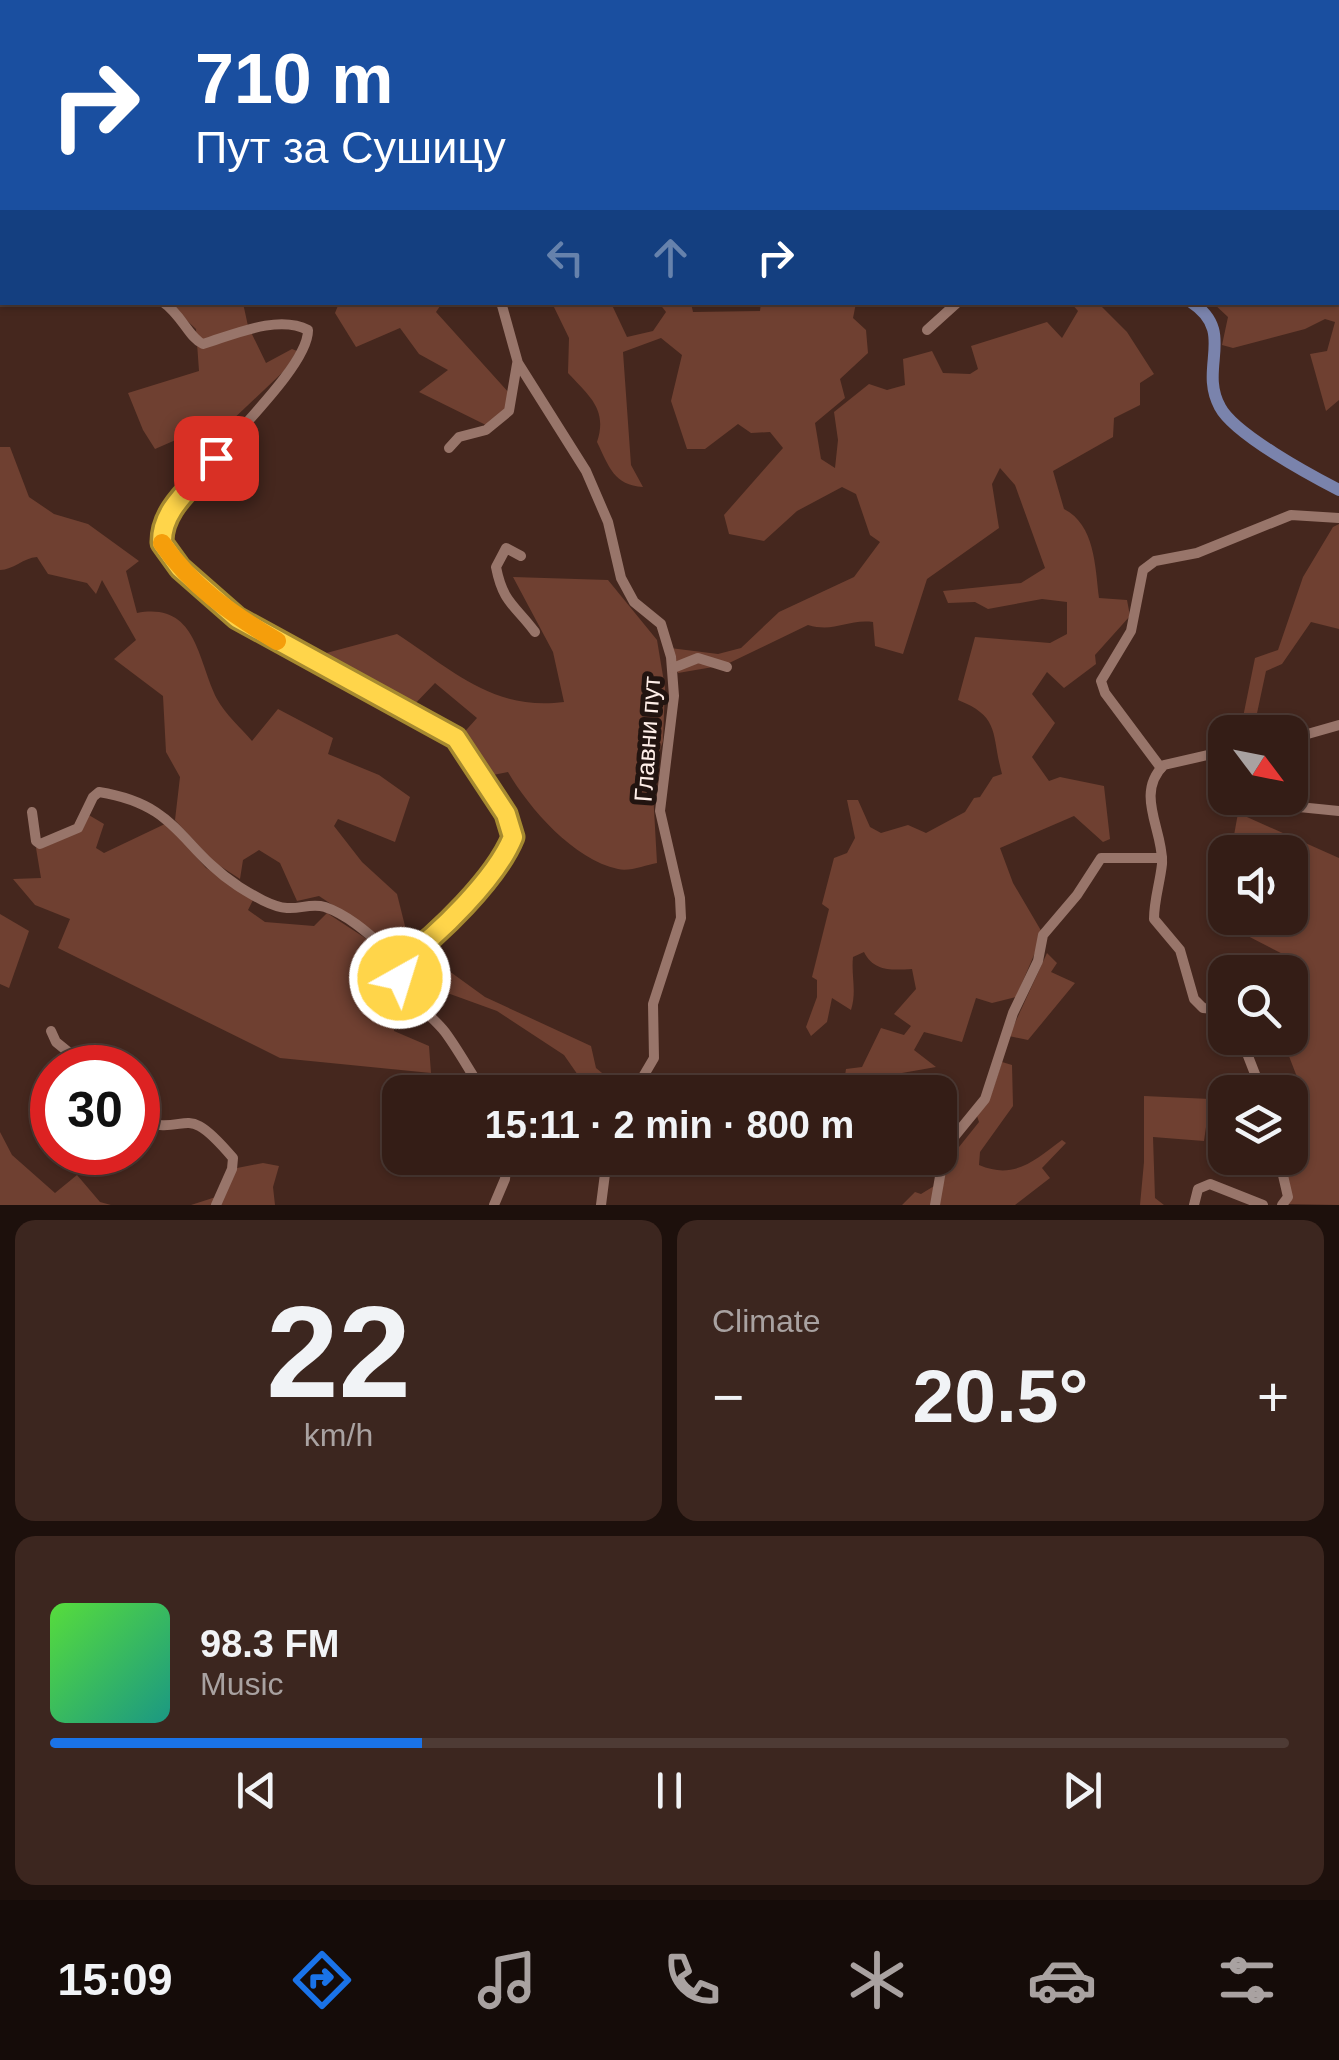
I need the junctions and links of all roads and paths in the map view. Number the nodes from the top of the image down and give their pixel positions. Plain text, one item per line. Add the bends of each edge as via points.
1 (167, 305) edge
2 (502, 305) edge
3 (955, 305) edge
4 (1195, 305) edge
5 (927, 330) dead end
6 (518, 363) junction
7 (448, 448) dead end
8 (1339, 490) edge
9 (1339, 518) edge
10 (521, 556) dead end
11 (535, 632) dead end
12 (727, 667) dead end
13 (672, 668) junction
14 (1339, 725) edge
15 (1308, 733) edge
16 (1208, 756) edge
17 (1161, 768) junction
18 (1308, 808) edge
19 (1339, 811) edge
20 (32, 812) dead end
21 (1162, 858) junction
22 (401, 962) junction
23 (1208, 1008) edge
24 (50, 1031) dead end
25 (60, 1045) edge
26 (472, 1075) edge
27 (644, 1075) edge
28 (160, 1123) edge
29 (505, 1175) edge
30 (605, 1175) edge
31 (1283, 1175) edge
32 (216, 1205) edge
33 (494, 1205) edge
34 (601, 1205) edge
35 (935, 1205) edge
36 (1194, 1205) edge
37 (1263, 1205) edge
38 (1282, 1205) edge

1 - 22 street via 203,344 280,325 308,330 308,342 179,499 162,543 237,618 456,738 506,814 513,837 502,864 426,946
2 - 6 street, Главни пут
3 - 5 street
4 - 8 main road via 1215,328 1212,381 1227,417
6 - 7 street via 509,412
6 - 13 street, Главни пут via 594,486 621,578 634,602 661,624
9 - 17 street via 1291,515 1142,570 1132,631 1100,681
10 - 11 street via 506,548 496,567 505,600
12 - 13 street via 698,658
13 - 27 street, Главни пут via 660,811 680,918 653,1004 654,1058
14 - 15 street
16 - 17 street
17 - 21 street via 1150,808
18 - 19 street
20 - 22 street via 40,844 78,828 99,792 151,807 237,885 279,907 334,910
21 - 23 street via 1154,919 1180,950 1194,999
21 - 35 street via 1101,858 1048,927 985,1098 945,1148
22 - 26 street via 405,988 443,1029
24 - 25 street
28 - 32 street via 192,1120 233,1158
29 - 33 street
30 - 34 street
31 - 38 street via 1288,1197
36 - 37 street via 1198,1189 1210,1184

